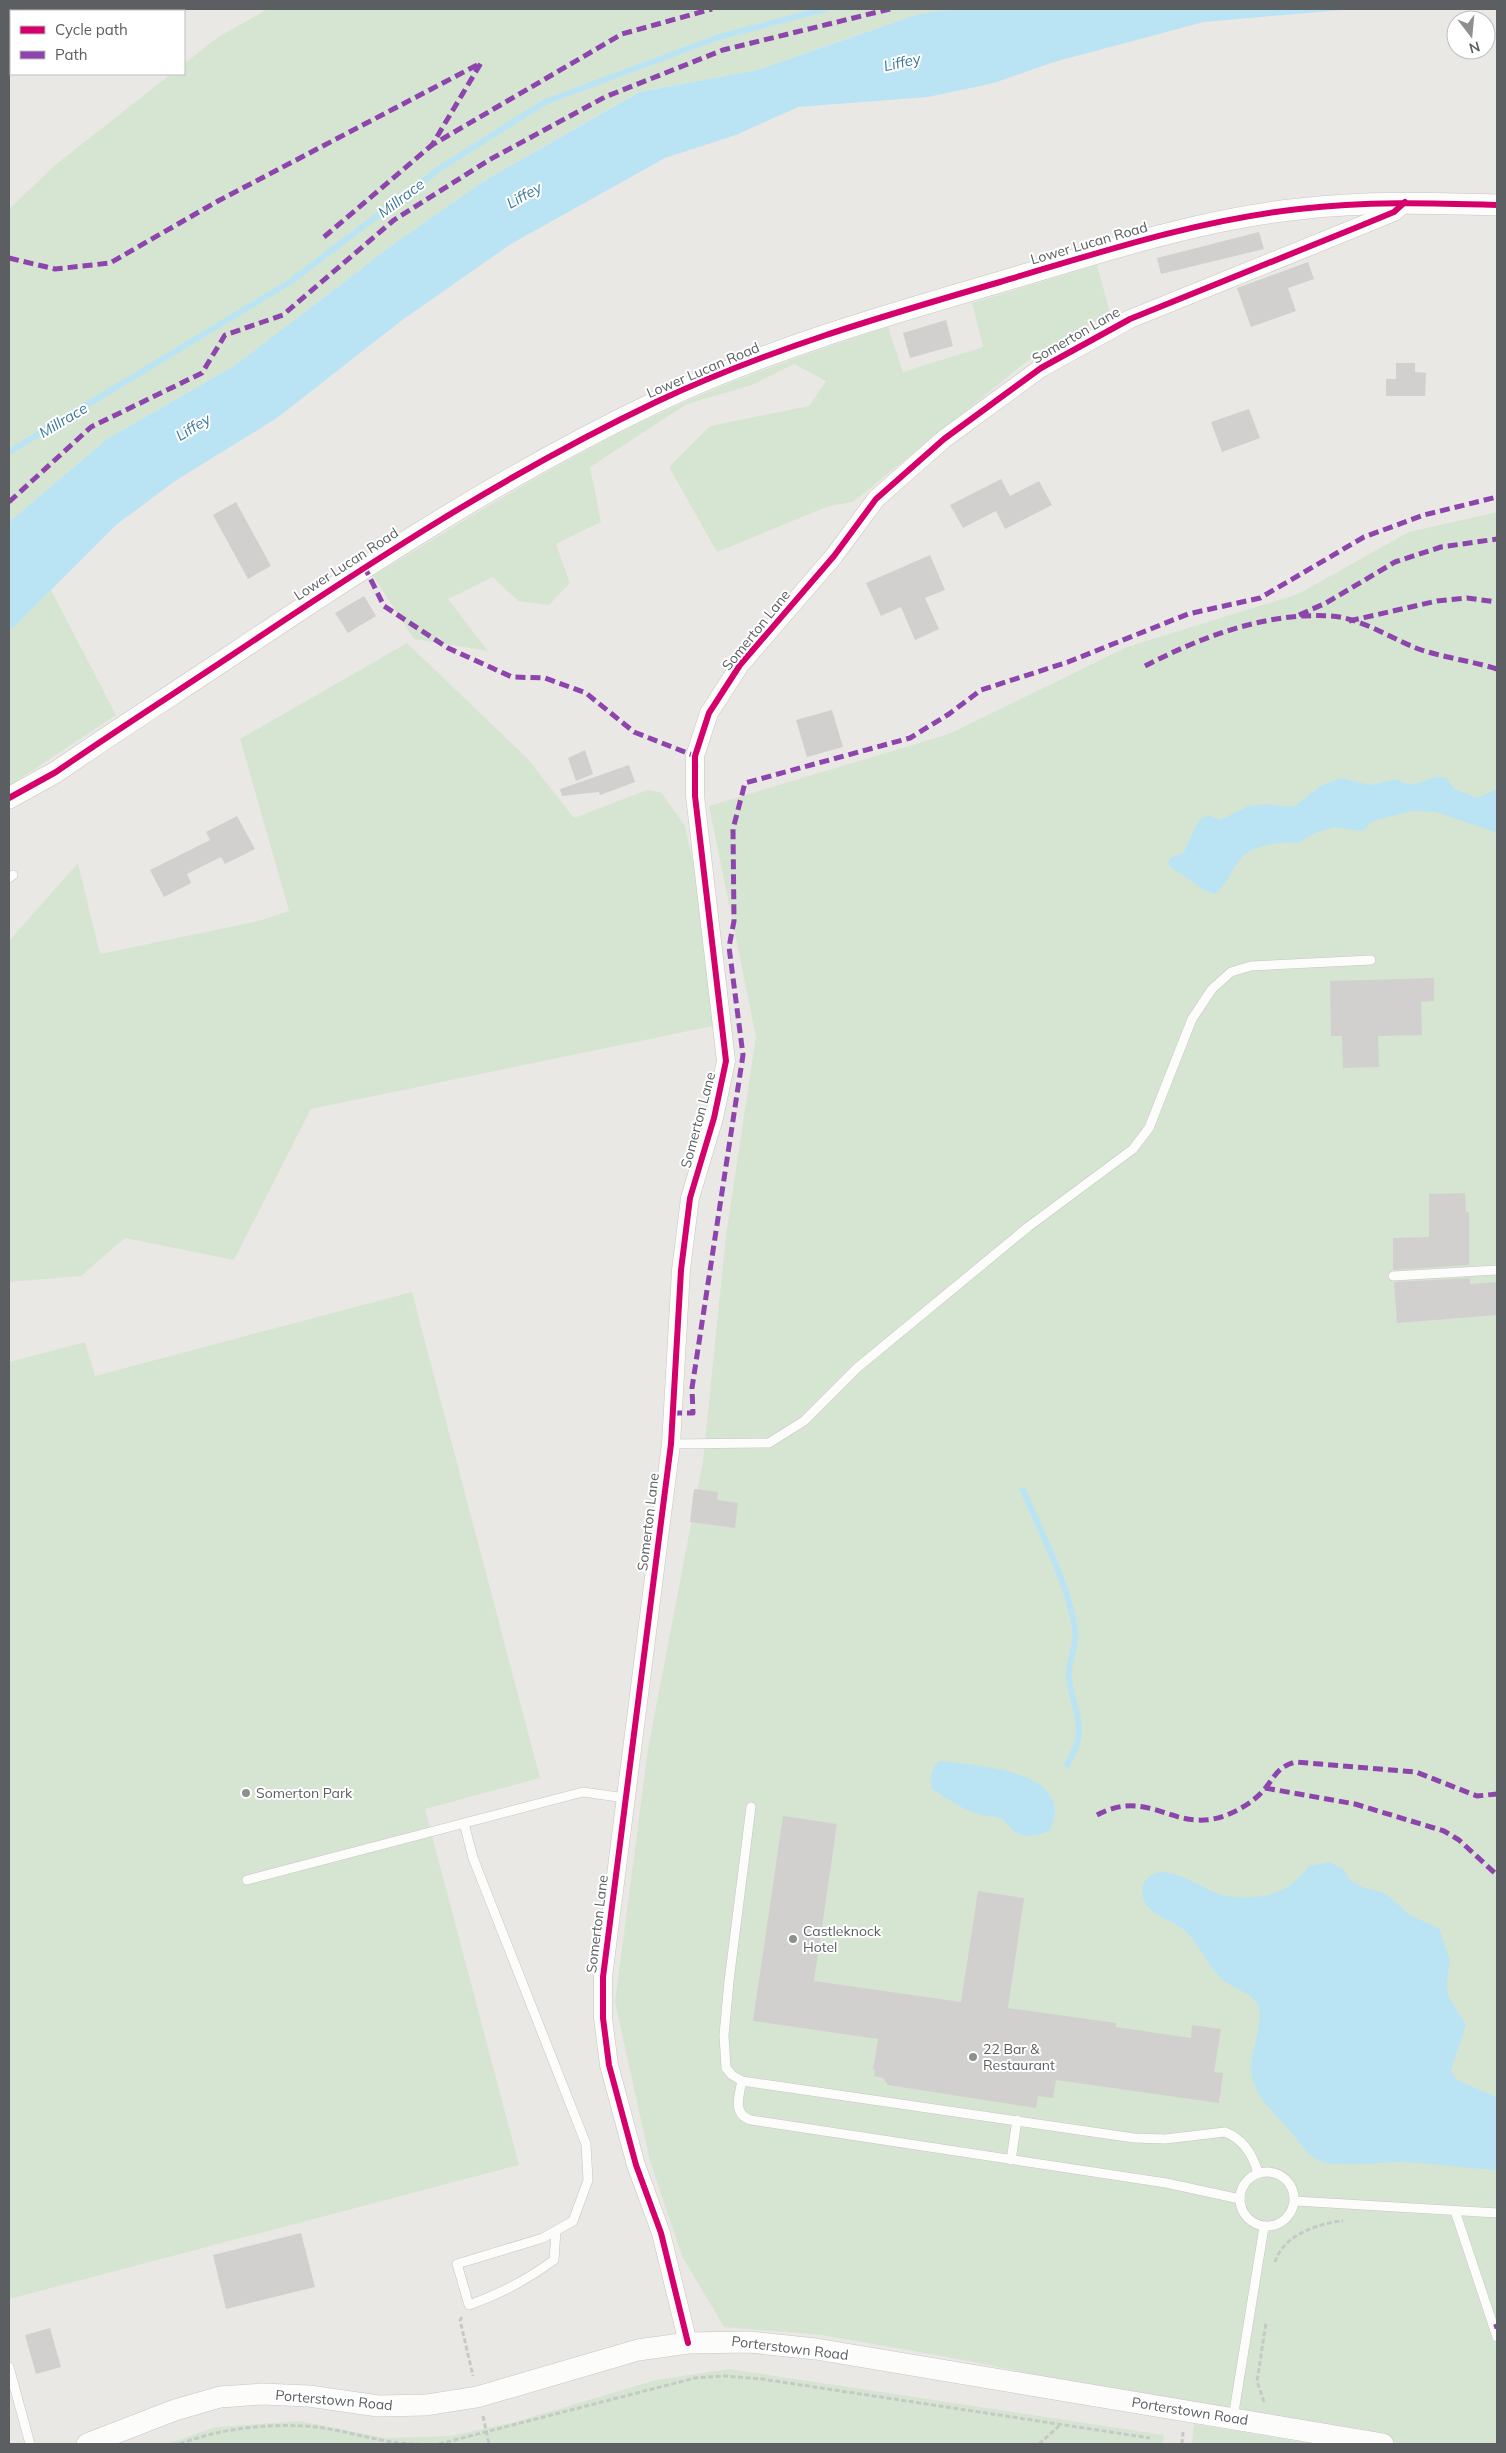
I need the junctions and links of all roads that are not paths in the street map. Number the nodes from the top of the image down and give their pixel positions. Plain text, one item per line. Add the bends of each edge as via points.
1 (1406, 202) junction
2 (1497, 206) edge
3 (9, 798) edge
4 (1371, 960) dead end
5 (1497, 1270) edge
6 (1393, 1276) dead end
7 (671, 1444) junction
8 (626, 1798) junction
9 (751, 1807) dead end
10 (464, 1823) junction
11 (247, 1880) dead end
12 (742, 2081) junction
13 (1017, 2120) junction
14 (1011, 2160) junction
15 (1258, 2173) junction
16 (1240, 2199) junction
17 (1295, 2201) junction
18 (1455, 2211) junction
19 (1497, 2213) edge
20 (1264, 2227) junction
21 (556, 2231) junction
22 (1497, 2337) edge
23 (688, 2343) junction
24 (9, 2367) edge
25 (1233, 2418) junction
26 (30, 2444) edge
27 (87, 2444) edge
28 (1382, 2444) edge

1 - 2 street, Lower Lucan Road
1 - 3 street, Lower Lucan Road via 1299,209 1214,223 1118,247 817,338 660,401 524,470 429,525 56,772
1 - 7 street, Somerton Lane via 1394,212 1130,319 1041,368 944,439 876,499 834,556 740,665 709,712 695,756 695,796 726,1061 714,1118 690,1198 680,1270
4 - 7 lane via 1251,966 1231,972 1212,989 1192,1019 1149,1128 1133,1149 1028,1227 857,1368 804,1421 769,1443
5 - 6 lane
7 - 8 street, Somerton Lane
8 - 10 lane via 583,1792
8 - 23 street, Somerton Lane via 603,1977 602,2018 614,2083 636,2165 661,2233
9 - 12 lane via 724,2036 726,2068
10 - 11 lane
10 - 21 lane via 472,1858 586,2144 588,2180 573,2221
12 - 13 lane
12 - 14 lane via 738,2105 742,2114 751,2120
13 - 14 lane
13 - 15 lane via 1150,2139 1225,2132 1245,2147
14 - 16 lane via 1166,2183
15 - 16 lane via 1245,2183
15 - 17 lane via 1267,2171 1284,2177 1294,2192
16 - 20 lane via 1241,2207 1250,2220
17 - 18 lane
17 - 20 lane via 1282,2223
18 - 19 lane
18 - 22 lane
20 - 25 lane
21 - 21 lane via 543,2238 457,2264 469,2305 503,2292 554,2260
23 - 25 street, Porterstown Road via 749,2342 816,2350
23 - 27 street, Porterstown Road via 638,2350 477,2397 426,2405 378,2406 271,2394 220,2397
24 - 26 lane
25 - 28 street, Porterstown Road

